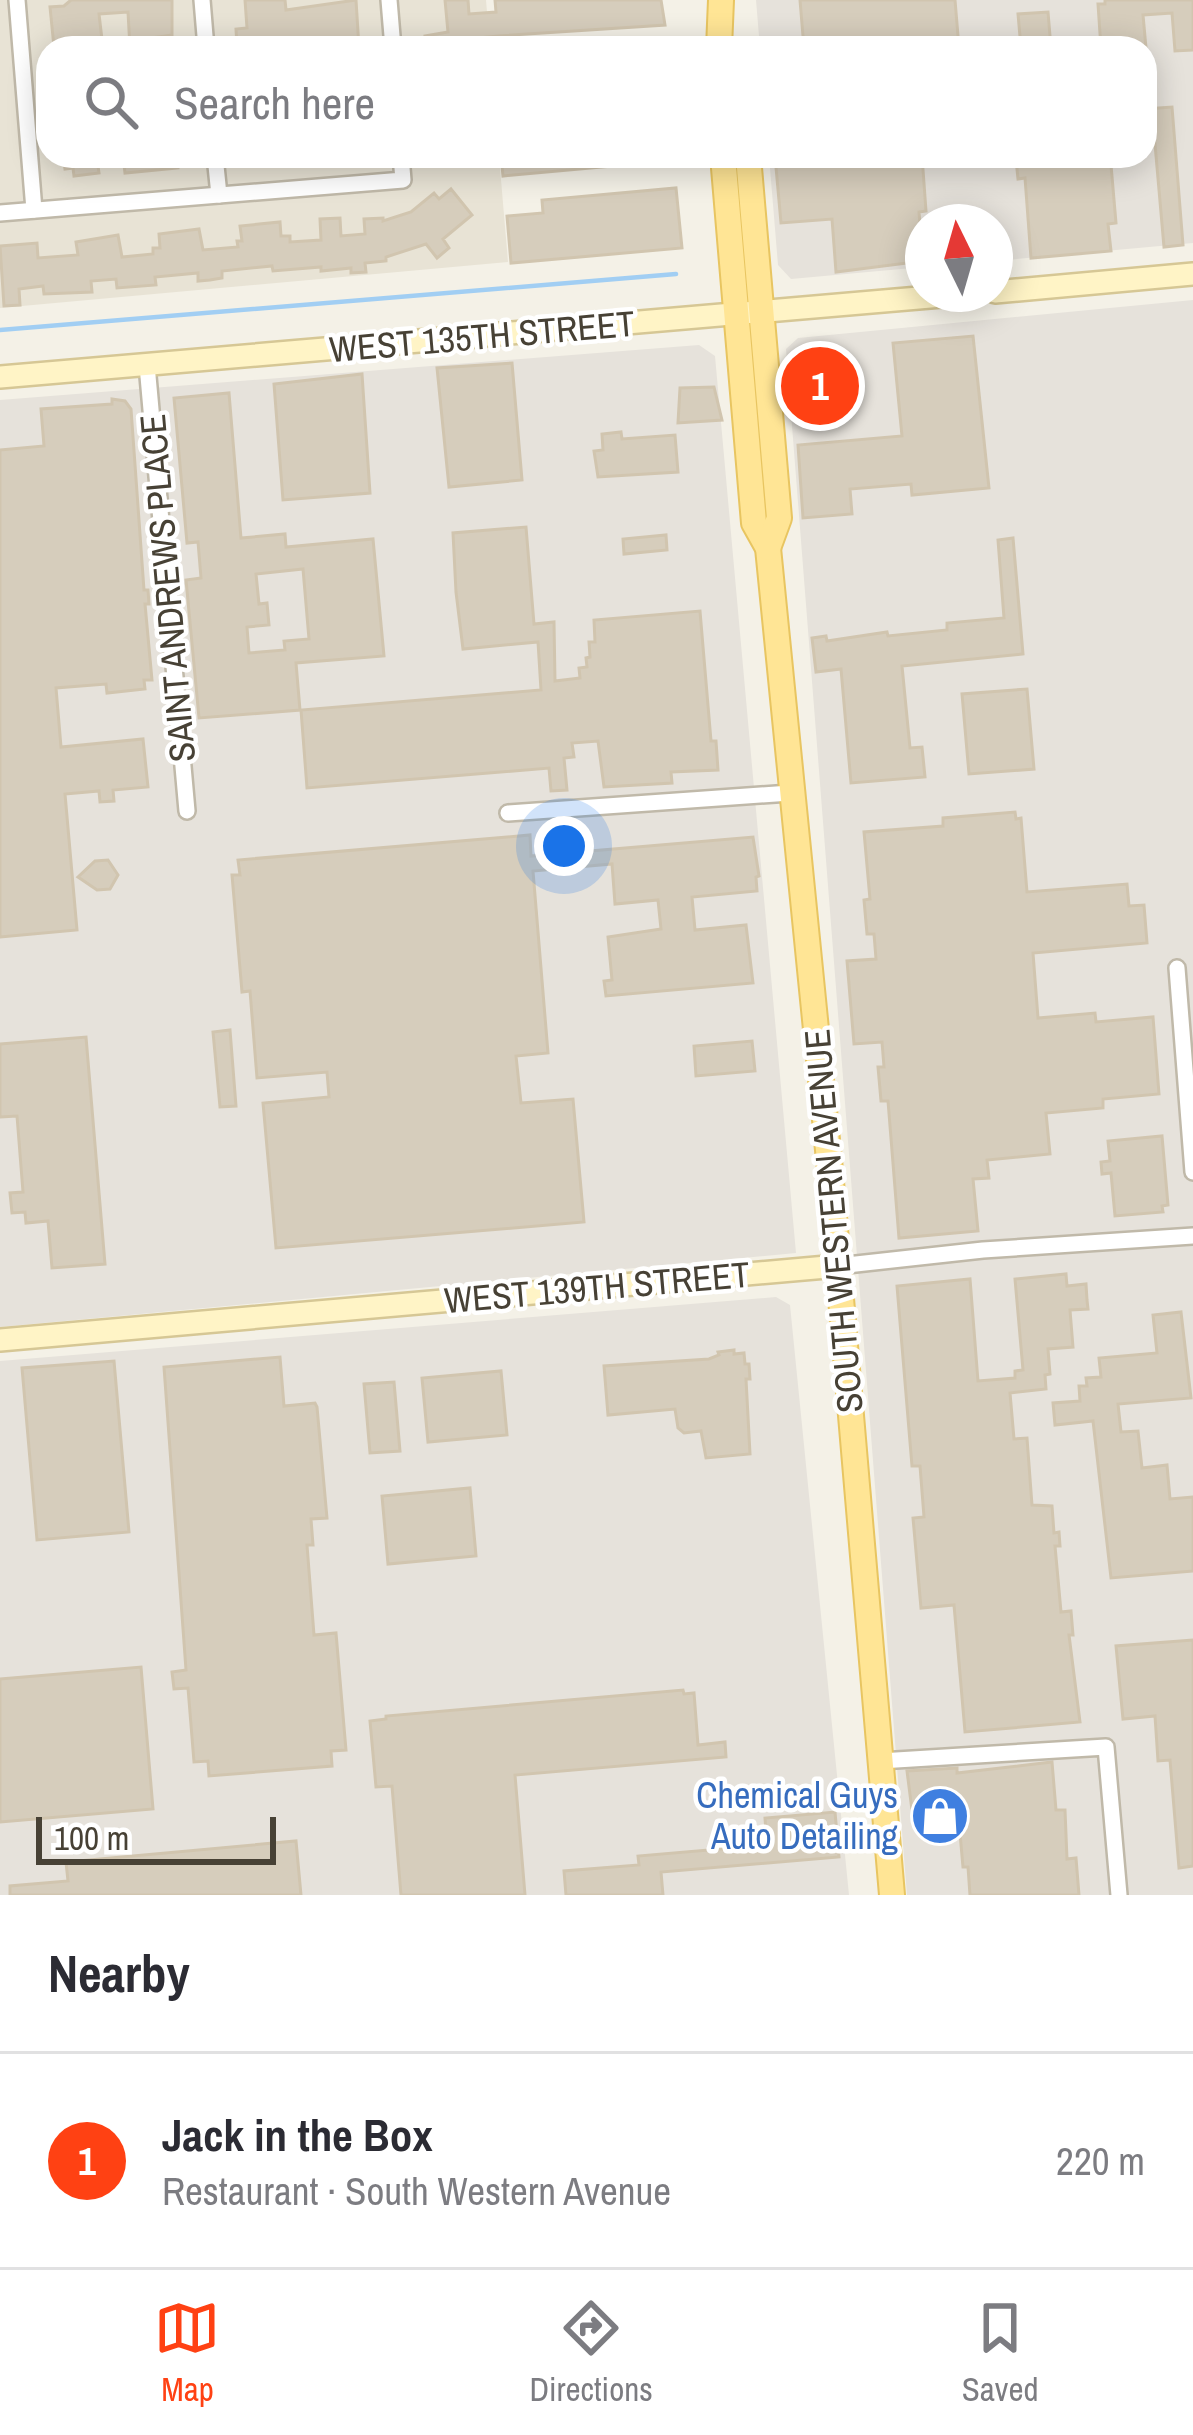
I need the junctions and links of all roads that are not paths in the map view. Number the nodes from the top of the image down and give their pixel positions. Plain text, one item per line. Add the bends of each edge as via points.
1 (16, 0) edge
2 (202, 0) edge
3 (389, 0) edge
4 (721, 2) edge
5 (205, 36) edge
6 (392, 36) edge
7 (719, 36) edge
8 (730, 36) edge
9 (216, 168) edge
10 (402, 168) edge
11 (725, 168) edge
12 (748, 168) edge
13 (219, 195) junction
14 (34, 210) junction
15 (0, 213) edge
16 (1193, 274) edge
17 (1013, 290) edge
18 (905, 300) edge
19 (750, 314) junction
20 (147, 365) junction
21 (0, 377) edge
22 (790, 793) junction
23 (187, 811) dead end
24 (508, 813) dead end
25 (1178, 968) dead end
26 (1193, 1172) edge
27 (1193, 1236) edge
28 (838, 1266) junction
29 (0, 1340) edge
30 (880, 1761) junction
31 (892, 1895) edge
32 (1119, 1895) edge

1 - 14 street
2 - 5 street
3 - 6 street
4 - 7 main road
4 - 8 main road
9 - 13 street
10 - 13 street via 403,180
11 - 19 main road, SOUTH WESTERN AVENUE
12 - 19 main road, SOUTH WESTERN AVENUE
13 - 14 street
14 - 15 street
16 - 17 street
18 - 19 street, WEST 135TH STREET
19 - 20 street, WEST 135TH STREET
19 - 22 main road, SOUTH WESTERN AVENUE via 779,518 768,548
20 - 21 street, WEST 135TH STREET
20 - 23 street, SAINT ANDREWS PLACE
22 - 24 street
22 - 28 main road, SOUTH WESTERN AVENUE
25 - 26 street
27 - 28 street, WEST 139TH STREET
28 - 29 street, WEST 139TH STREET
28 - 30 main road, SOUTH WESTERN AVENUE
30 - 31 main road, SOUTH WESTERN AVENUE
30 - 32 street via 1106,1747

